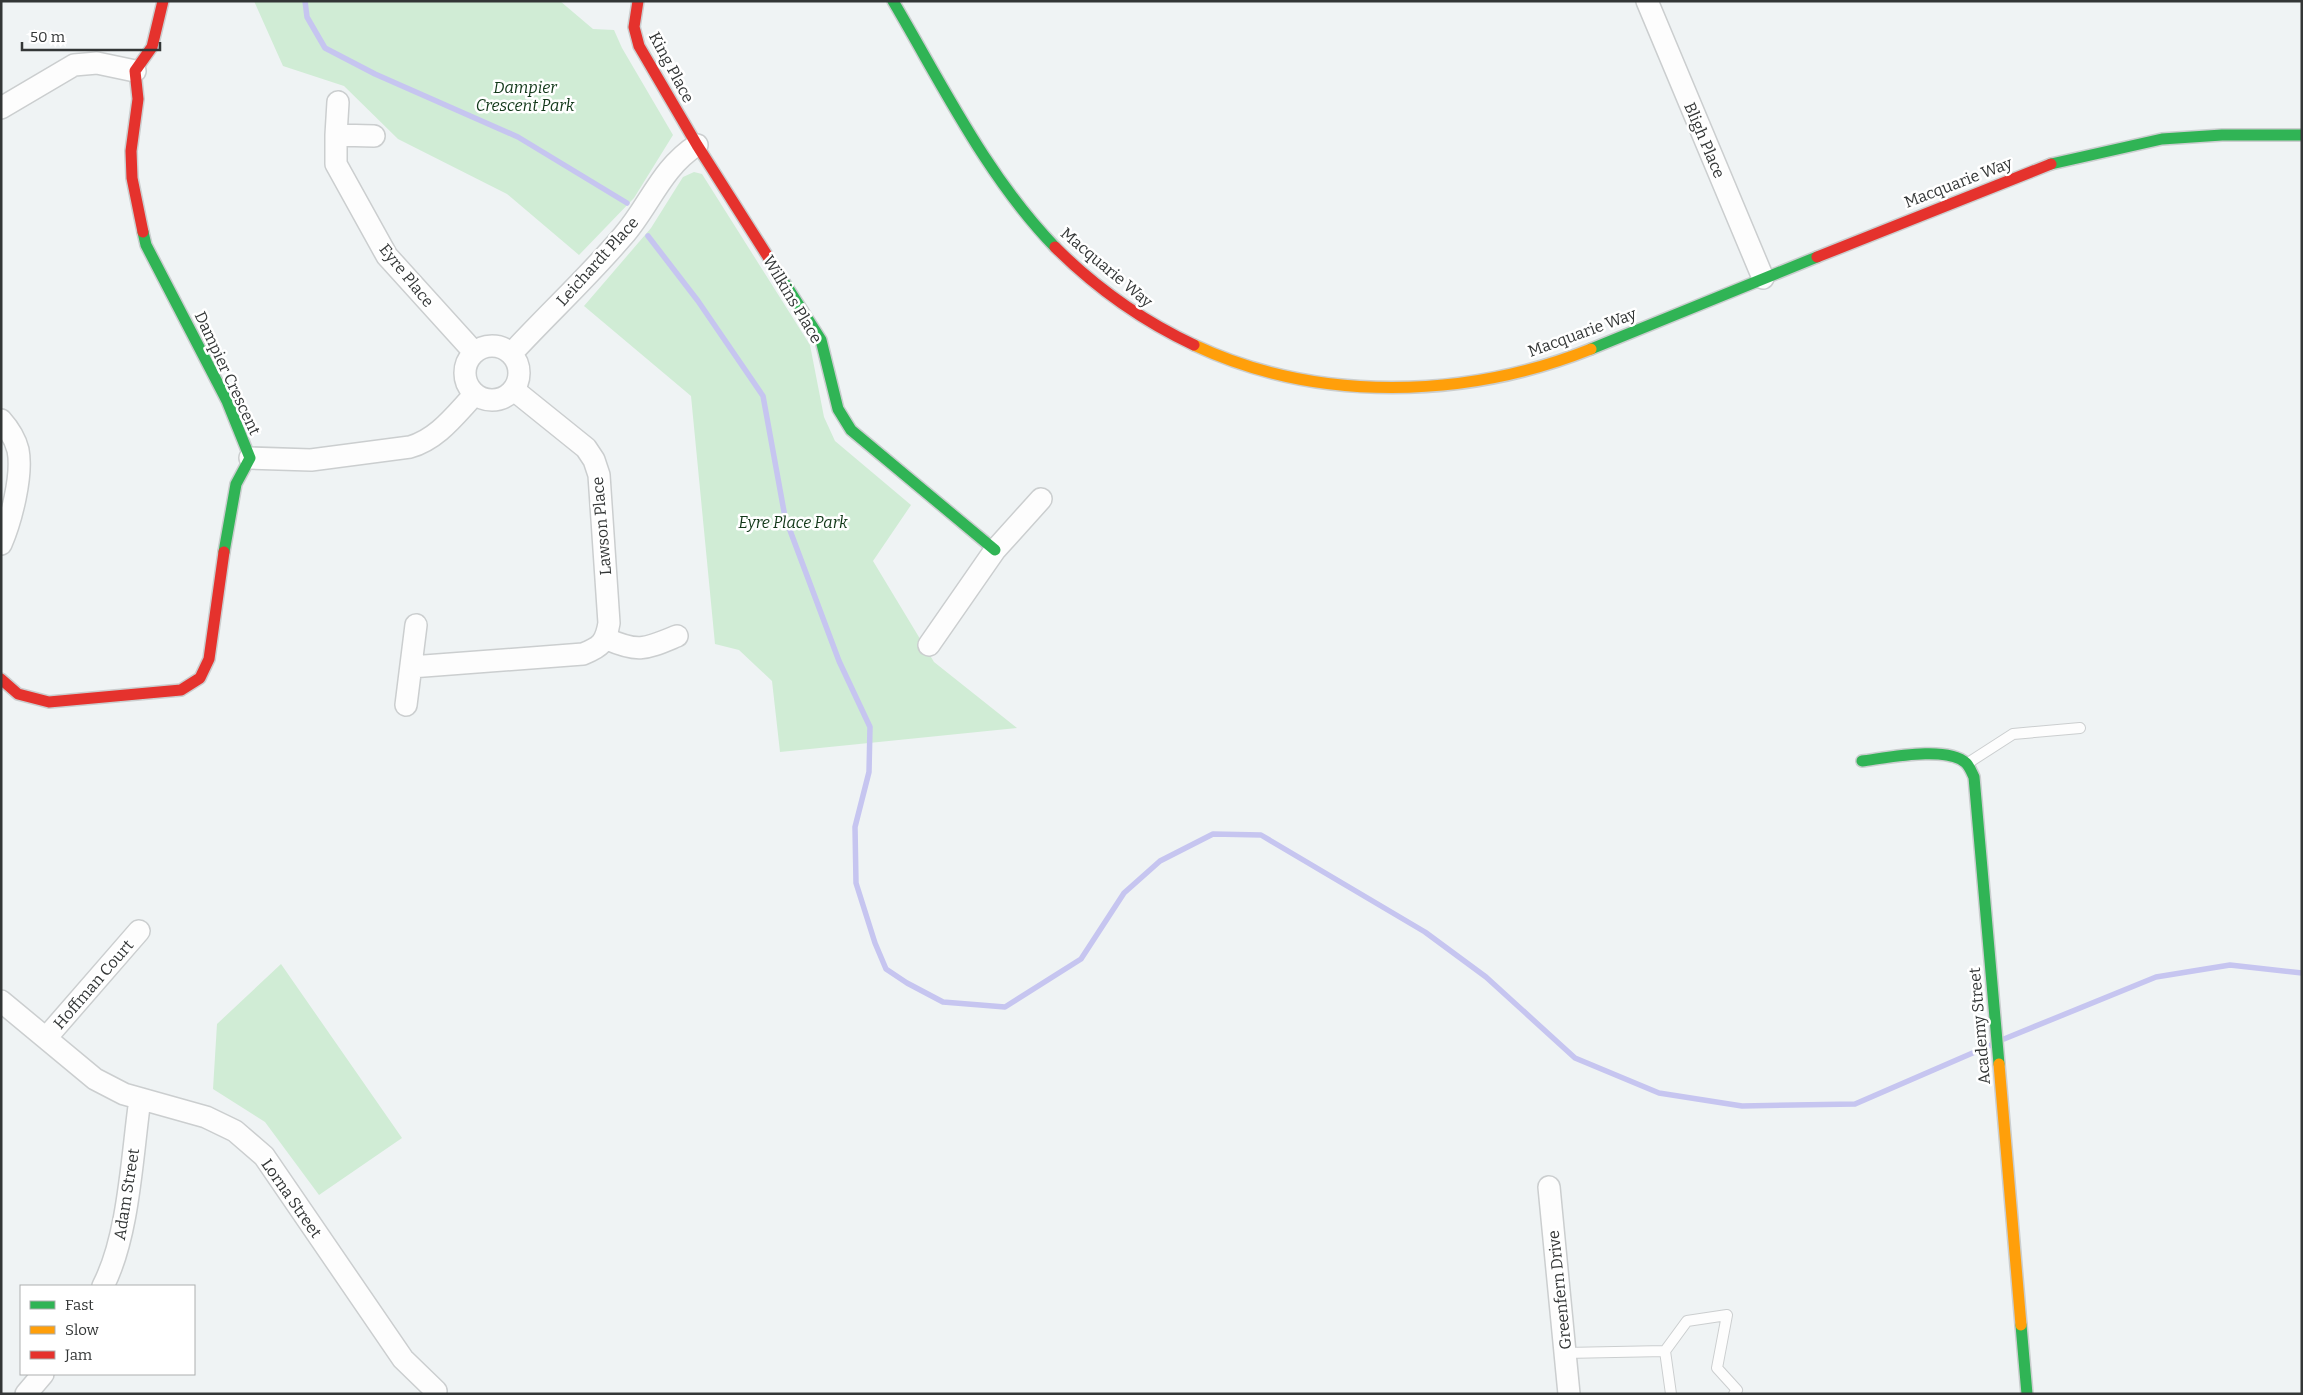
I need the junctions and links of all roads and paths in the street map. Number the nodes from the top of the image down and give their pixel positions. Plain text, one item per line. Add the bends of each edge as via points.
1 (163, 1) edge
2 (638, 1) edge
3 (893, 1) edge
4 (1647, 1) edge
5 (135, 71) junction
6 (338, 102) dead end
7 (1, 108) edge
8 (336, 135) junction
9 (2302, 135) edge
10 (374, 136) dead end
11 (697, 145) junction
12 (1763, 278) junction
13 (474, 352) junction
14 (512, 353) junction
15 (514, 390) junction
16 (475, 394) junction
17 (1, 420) edge
18 (250, 458) junction
19 (1041, 499) dead end
20 (1, 544) edge
21 (995, 550) junction
22 (416, 625) dead end
23 (677, 636) dead end
24 (607, 638) junction
25 (930, 644) dead end
26 (411, 667) junction
27 (1, 679) edge
28 (406, 705) dead end
29 (2080, 728) dead end
30 (1862, 761) dead end
31 (1967, 764) junction
32 (139, 931) dead end
33 (1, 1001) edge
34 (46, 1038) junction
35 (140, 1099) junction
36 (1549, 1186) dead end
37 (104, 1285) edge
38 (1665, 1351) junction
39 (1565, 1353) junction
40 (42, 1375) edge
41 (436, 1391) dead end
42 (26, 1394) edge
43 (1569, 1394) edge
44 (1671, 1394) edge
45 (1734, 1394) edge
46 (2027, 1394) edge

1 - 5 street via 152,47
2 - 11 street, King Place via 634,27 639,46
3 - 12 street, Macquarie Way via 1005,187 1064,256 1146,321 1241,365 1295,380 1345,388 1455,384 1513,374 1563,360
4 - 12 street, Bligh Place
5 - 7 street via 97,63 74,65
5 - 18 street, Dampier Crescent via 138,99 130,151 132,178 146,245 227,400
6 - 8 street, Eyre Place
8 - 10 street
8 - 13 street, Eyre Place via 336,164 387,256
9 - 12 street, Macquarie Way via 2162,139 2061,160
11 - 14 street, Leichardt Place via 669,168 623,236
11 - 21 street, Wilkins Place via 821,340 838,408 851,430
13 - 14 street via 497,346
13 - 16 street via 465,368 468,386
14 - 15 street via 520,367
15 - 16 street via 499,400
15 - 24 street, Lawson Place via 586,448 594,460 599,474
16 - 18 street via 440,431 425,443 410,448 311,460
17 - 20 street via 12,433 20,463 9,527
18 - 27 street, Dampier Crescent via 236,484 230,510 209,659 200,678 180,690 49,702 18,694
19 - 21 street
21 - 25 street
22 - 26 street
23 - 24 street via 646,648 628,648
24 - 26 street via 598,648 584,654
26 - 28 street
29 - 31 lane via 2013,734
30 - 31 street via 1942,754
31 - 46 street, Academy Street via 1974,777
32 - 34 street, Hoffman Court
33 - 34 street, Lorna Street
34 - 35 street, Lorna Street via 95,1078
35 - 37 street, Adam Street via 121,1239
35 - 41 street, Lorna Street via 206,1117 234,1131 264,1156 403,1359
36 - 39 street, Greenfern Drive
38 - 39 lane
38 - 44 lane
38 - 45 lane via 1687,1321 1728,1315 1717,1368 1738,1390
39 - 43 street, Greenfern Drive
40 - 42 street

